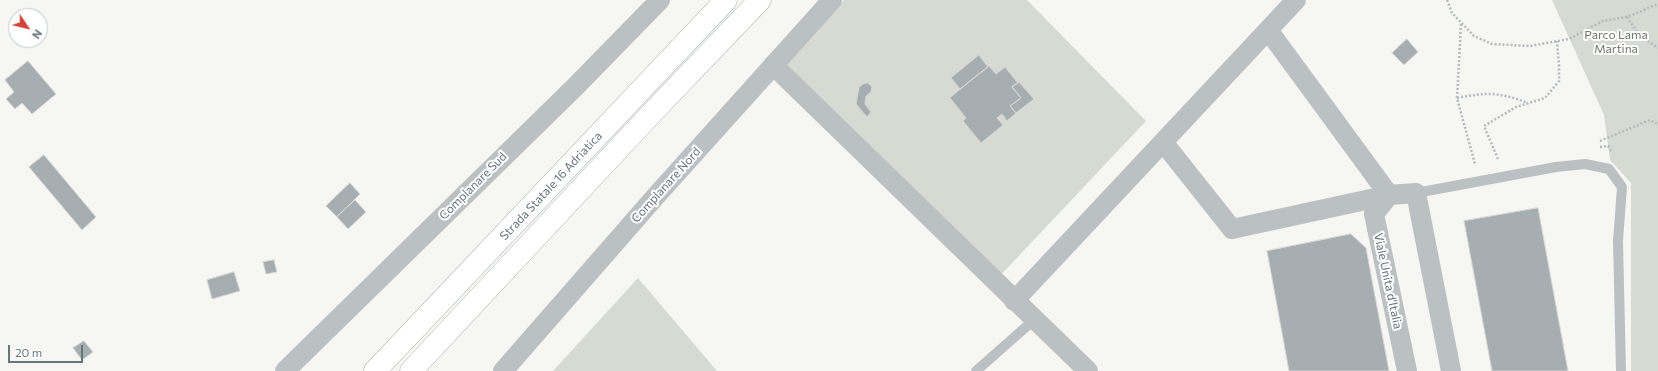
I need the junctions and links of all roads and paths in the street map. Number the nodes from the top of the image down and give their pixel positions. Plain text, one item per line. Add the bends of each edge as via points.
1 (660, 0) edge
2 (726, 0) edge
3 (760, 0) edge
4 (832, 0) edge
5 (1296, 0) edge
6 (1447, 0) edge
7 (1658, 4) edge
8 (1627, 16) junction
9 (1461, 23) junction
10 (1268, 30) junction
11 (1557, 41) junction
12 (1658, 48) edge
13 (773, 65) junction
14 (1457, 98) junction
15 (1528, 103) junction
16 (1658, 124) edge
17 (1600, 141) dead end
18 (1163, 142) junction
19 (1592, 149) dead end
20 (1612, 152) dead end
21 (1500, 164) dead end
22 (1476, 167) dead end
23 (1416, 192) junction
24 (1390, 195) junction
25 (1014, 301) junction
26 (1035, 319) junction
27 (1082, 369) edge
28 (285, 371) edge
29 (375, 371) edge
30 (411, 371) edge
31 (503, 371) edge
32 (976, 371) edge
33 (1407, 371) edge
34 (1451, 371) edge
35 (1621, 371) edge

1 - 28 street, Complanare Sud
2 - 29 highway, Strada Statale 16 Adriatica
3 - 30 highway, Strada Statale 16 Adriatica
4 - 13 street, Complanare Nord
5 - 10 street
6 - 9 path via 1452,14
7 - 8 path
8 - 11 path via 1603,21 1569,39
8 - 12 path via 1640,35
9 - 11 path via 1474,36 1492,44 1530,46
9 - 14 path
10 - 18 street
10 - 24 street
11 - 15 path via 1559,81 1545,98
13 - 25 street
13 - 31 street, Complanare Nord
14 - 15 path via 1482,93 1506,95
14 - 22 path
15 - 21 path via 1516,107 1484,126
16 - 17 path via 1650,120
18 - 24 street via 1232,229
18 - 25 street
19 - 20 path via 1608,146
23 - 24 street
23 - 34 street
23 - 35 lane via 1556,167 1585,164 1609,169 1622,187 1618,241
24 - 33 street, Viale Unita d'Italia via 1374,214
25 - 26 street
26 - 27 street
26 - 32 lane

